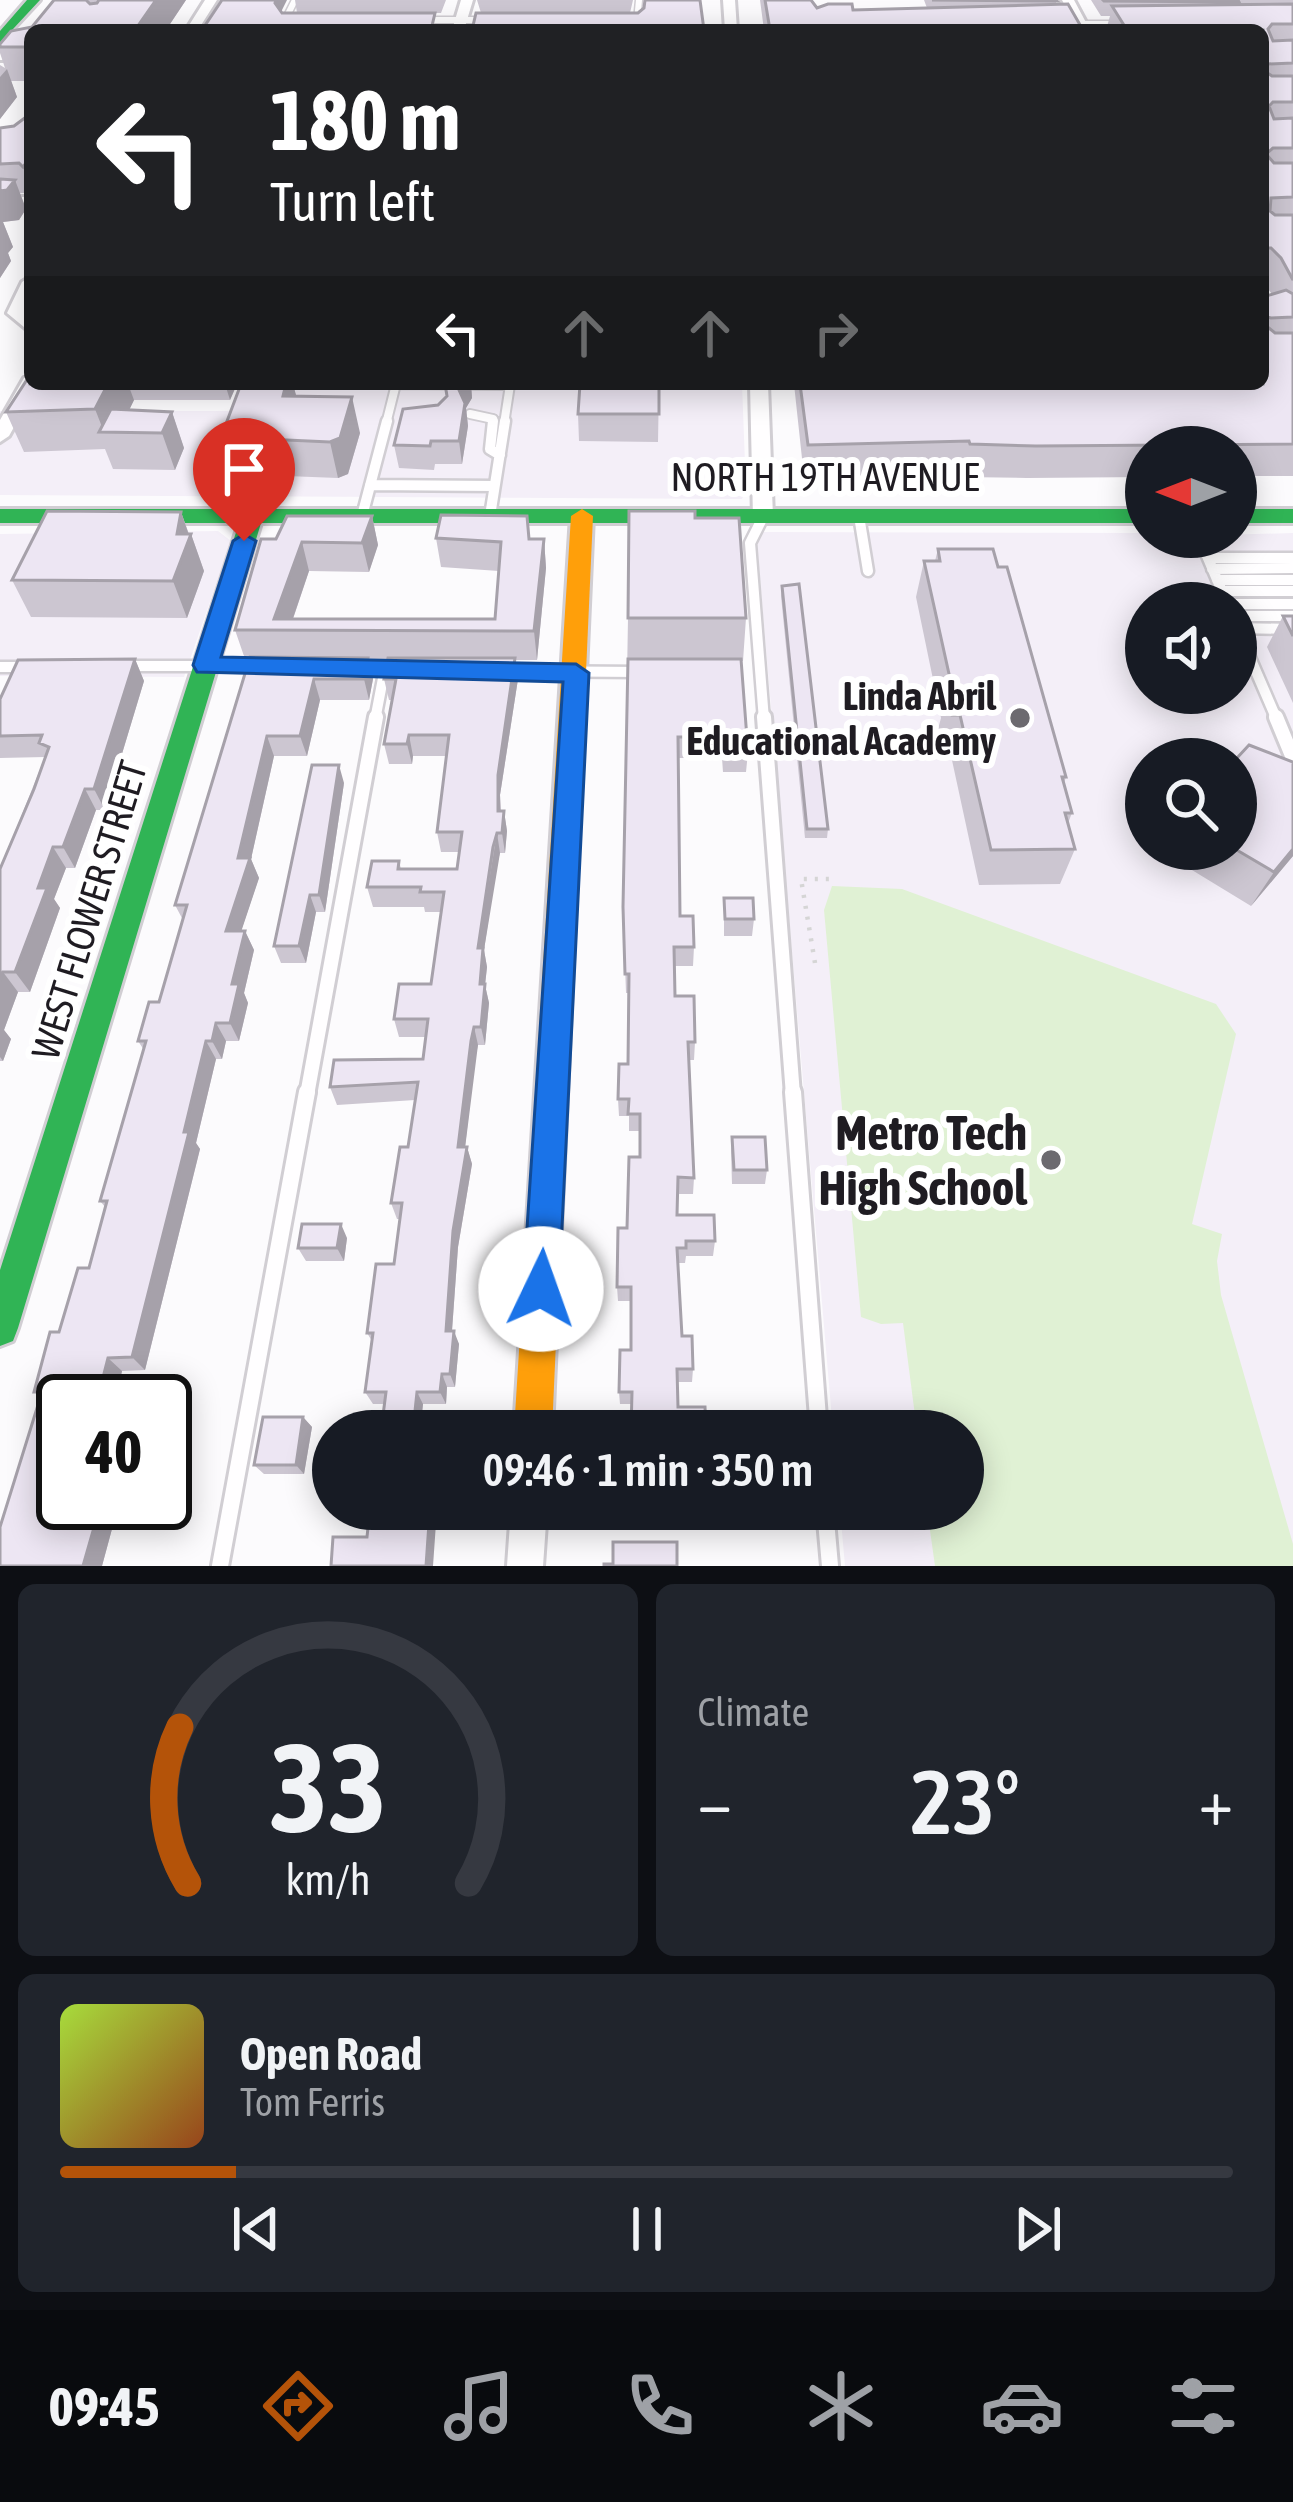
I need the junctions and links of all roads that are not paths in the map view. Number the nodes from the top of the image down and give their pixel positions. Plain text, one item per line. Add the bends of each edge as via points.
1 (34, 0) edge
2 (296, 0) edge
3 (639, 0) edge
4 (309, 20) edge
5 (404, 20) edge
6 (496, 20) edge
7 (614, 20) edge
8 (449, 24) edge
9 (467, 24) edge
10 (0, 39) edge
11 (24, 294) edge
12 (24, 324) edge
13 (26, 390) edge
14 (395, 390) edge
15 (509, 390) edge
16 (759, 390) edge
17 (470, 414) edge
18 (394, 429) edge
19 (0, 436) edge
20 (382, 440) junction
21 (500, 454) junction
22 (370, 485) junction
23 (494, 486) junction
24 (0, 516) edge
25 (362, 516) junction
26 (859, 516) junction
27 (1125, 516) edge
28 (1257, 516) edge
29 (1293, 516) edge
30 (252, 517) junction
31 (490, 517) junction
32 (582, 517) junction
33 (763, 517) junction
34 (1293, 558) edge
35 (1293, 568) edge
36 (868, 571) dead end
37 (1217, 580) edge
38 (1293, 580) edge
39 (1293, 591) edge
40 (1257, 604) edge
41 (1293, 604) edge
42 (1257, 616) edge
43 (1293, 616) edge
44 (1257, 628) edge
45 (1293, 629) edge
46 (206, 665) junction
47 (116, 666) edge
48 (271, 666) edge
49 (0, 667) edge
50 (20, 667) junction
51 (44, 667) edge
52 (362, 668) edge
53 (385, 668) junction
54 (406, 668) edge
55 (491, 671) edge
56 (760, 671) junction
57 (666, 672) edge
58 (737, 672) edge
59 (576, 673) junction
60 (1257, 675) edge
61 (13, 682) edge
62 (1293, 758) edge
63 (0, 1328) edge
64 (534, 1410) edge
65 (817, 1410) edge
66 (528, 1530) edge
67 (827, 1530) edge
68 (220, 1566) edge
69 (525, 1566) edge
70 (830, 1566) edge

1 - 10 street
2 - 4 lane via 285,20
3 - 7 lane via 638,20
5 - 8 lane
6 - 9 lane
11 - 12 street via 15,313
13 - 19 street
14 - 20 lane
15 - 21 lane
16 - 33 street
17 - 21 lane via 493,419 490,449
18 - 20 lane
20 - 22 lane
21 - 23 lane
22 - 23 lane
22 - 25 lane
23 - 31 lane
24 - 30 street, NORTH 19TH AVENUE
25 - 30 street, NORTH 19TH AVENUE
25 - 31 street, NORTH 19TH AVENUE
26 - 27 street, NORTH 19TH AVENUE
26 - 33 street, NORTH 19TH AVENUE
26 - 36 lane
28 - 29 street
30 - 46 street, WEST FLOWER STREET
31 - 32 street, NORTH 19TH AVENUE
32 - 33 street, NORTH 19TH AVENUE
32 - 59 street
33 - 56 lane via 750,543
34 - 37 lane
35 - 37 lane
37 - 38 lane
37 - 39 lane
40 - 41 lane
42 - 43 lane
44 - 45 lane
46 - 47 lane
46 - 48 lane
46 - 63 street, WEST FLOWER STREET
49 - 50 lane
50 - 51 lane
50 - 61 lane
52 - 53 lane
53 - 54 lane
53 - 68 lane
55 - 59 lane
56 - 58 lane
56 - 65 lane
57 - 59 lane
59 - 64 street
60 - 62 lane
66 - 69 street
67 - 70 lane

